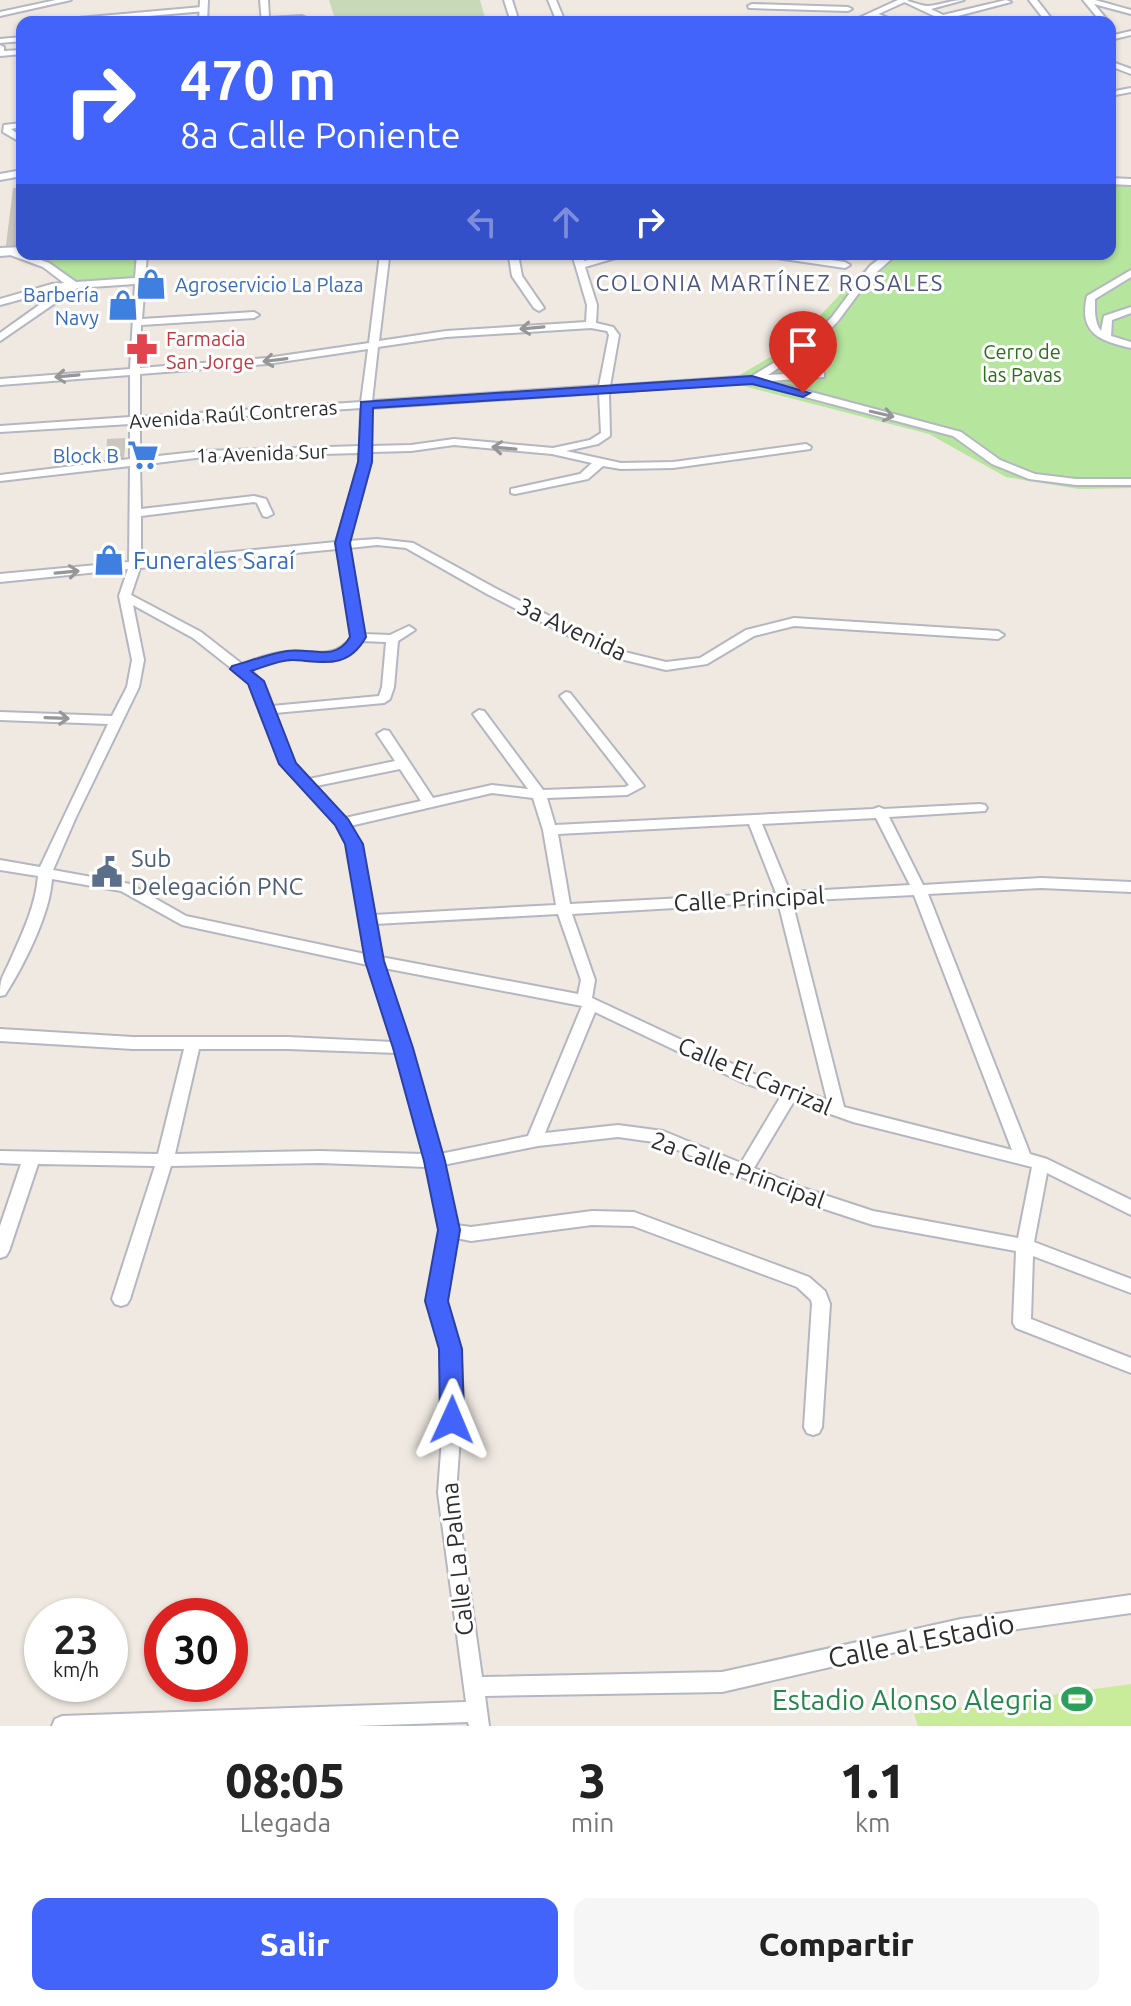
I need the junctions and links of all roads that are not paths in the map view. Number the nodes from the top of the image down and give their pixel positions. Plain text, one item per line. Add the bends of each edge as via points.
1 (67, 0) edge
2 (904, 0) edge
3 (960, 0) edge
4 (1033, 0) edge
5 (1087, 0) edge
6 (1007, 2) dead end
7 (848, 4) edge
8 (752, 6) dead end
9 (924, 9) junction
10 (203, 12) edge
11 (1131, 12) edge
12 (0, 14) edge
13 (874, 14) junction
14 (143, 16) edge
15 (181, 16) edge
16 (869, 16) edge
17 (878, 16) edge
18 (941, 16) edge
19 (947, 16) edge
20 (1045, 16) edge
21 (1100, 16) edge
22 (0, 44) edge
23 (0, 54) edge
24 (16, 126) edge
25 (16, 137) edge
26 (30, 260) edge
27 (141, 260) edge
28 (384, 260) edge
29 (514, 260) edge
30 (579, 260) edge
31 (601, 260) edge
32 (811, 260) edge
33 (885, 260) edge
34 (581, 265) junction
35 (845, 265) dead end
36 (1131, 273) edge
37 (139, 281) junction
38 (75, 285) junction
39 (0, 302) edge
40 (539, 308) dead end
41 (1131, 310) edge
42 (254, 315) dead end
43 (136, 322) junction
44 (591, 325) junction
45 (0, 338) edge
46 (1106, 339) junction
47 (374, 345) junction
48 (1131, 345) edge
49 (134, 370) junction
50 (820, 375) dead end
51 (752, 380) junction
52 (0, 382) edge
53 (604, 390) junction
54 (366, 405) junction
55 (133, 422) junction
56 (0, 429) edge
57 (806, 447) dead end
58 (365, 449) junction
59 (553, 451) junction
60 (133, 461) junction
61 (599, 463) junction
62 (0, 478) edge
63 (1131, 482) edge
64 (515, 491) dead end
65 (134, 513) junction
66 (267, 514) dead end
67 (342, 543) junction
68 (135, 566) junction
69 (0, 578) edge
70 (125, 596) junction
71 (409, 630) dead end
72 (998, 635) dead end
73 (358, 637) junction
74 (392, 639) junction
75 (238, 669) junction
76 (566, 696) dead end
77 (267, 710) junction
78 (479, 714) dead end
79 (0, 716) edge
80 (115, 720) junction
81 (384, 734) dead end
82 (402, 764) junction
83 (306, 784) junction
84 (539, 794) junction
85 (429, 803) junction
86 (980, 808) dead end
87 (879, 811) junction
88 (753, 818) junction
89 (342, 823) junction
90 (550, 830) junction
91 (0, 865) edge
92 (45, 872) junction
93 (1131, 887) edge
94 (920, 892) junction
95 (784, 896) junction
96 (564, 912) junction
97 (367, 920) junction
98 (374, 961) junction
99 (0, 991) edge
100 (587, 1002) junction
101 (0, 1035) edge
102 (193, 1043) junction
103 (403, 1048) junction
104 (791, 1093) junction
105 (837, 1110) junction
106 (534, 1141) junction
107 (0, 1157) edge
108 (31, 1159) junction
109 (165, 1160) junction
110 (434, 1161) junction
111 (1032, 1161) junction
112 (745, 1170) junction
113 (1131, 1208) edge
114 (449, 1230) junction
115 (1025, 1246) junction
116 (0, 1251) edge
117 (1131, 1286) edge
118 (121, 1299) dead end
119 (1131, 1366) edge
120 (813, 1427) dead end
121 (1131, 1604) edge
122 (472, 1687) junction
123 (477, 1719) edge
124 (62, 1726) edge

1 - 12 street
2 - 9 street
2 - 13 street
3 - 9 street
4 - 20 street
5 - 11 street
5 - 21 street
6 - 19 street
7 - 8 street
9 - 18 street
10 - 14 street
10 - 15 street
13 - 16 street
13 - 17 street
22 - 23 street
24 - 25 street via 7,127
26 - 38 street
27 - 37 street
28 - 47 street
29 - 40 street via 517,276
30 - 34 street
31 - 34 street
32 - 35 street
33 - 51 street via 860,280 821,335
34 - 44 street via 592,305
36 - 46 street via 1090,298 1089,321
37 - 38 street
37 - 43 street
38 - 39 street
38 - 45 street
41 - 46 street via 1107,318
42 - 43 street
43 - 49 street
44 -> 47 street via 446,334
44 - 53 street, 1a Avenida Sur via 614,335
46 - 48 street
47 -> 49 street via 267,361
47 - 54 street
49 -> 52 street
49 - 55 street
50 - 51 street, Avenida Raúl Contreras
51 - 53 street, Avenida Raúl Contreras
51 -> 63 street, Avenida Raúl Contreras via 957,434 996,462 1033,477
53 - 54 street, Avenida Raúl Contreras
53 - 59 street, 1a Avenida Sur via 606,434
54 - 55 street, Avenida Raúl Contreras
54 - 58 street
55 - 56 street, Avenida Raúl Contreras
55 - 60 street
57 - 61 street via 673,465
59 -> 58 street, 1a Avenida Sur via 454,442
58 - 60 street, 1a Avenida Sur
58 - 67 street
59 - 61 street
60 - 62 street, 1a Avenida Sur
60 - 65 street
61 - 64 street via 584,477
65 - 66 street via 254,499 262,501
65 - 68 street
67 - 68 street, 3a Avenida
67 - 72 street, 3a Avenida via 409,545 612,653 666,666 703,661 750,633 794,622
67 - 73 street
69 -> 68 street, 3a Avenida
68 - 70 street
70 - 75 street, Calle La Palma via 197,635
70 - 80 street via 138,660 133,687
71 - 74 street
73 - 74 street
73 - 75 street via 350,650 335,657 291,655
74 - 77 street via 384,699
75 - 77 street, Calle La Palma via 256,681
76 - 84 street via 637,786 627,791
77 - 83 street, Calle La Palma via 288,764
78 - 84 street
79 -> 80 street
80 - 92 street
81 - 82 street
82 - 83 street
82 - 85 street
83 - 89 street, Calle La Palma
84 - 85 street via 492,789
84 - 90 street
85 - 89 street
86 - 87 street
87 - 88 street
87 - 94 street
88 - 90 street
88 - 95 street
89 - 97 street, Calle La Palma via 354,844
90 - 96 street
91 - 92 street, Calle El Carrizal
92 - 98 street, Calle El Carrizal via 125,887 182,920
92 - 99 street via 44,893
93 - 94 street, Calle Principal via 1041,883
94 - 95 street, Calle Principal
94 - 111 street
95 - 96 street, Calle Principal
95 - 105 street
96 - 97 street, Calle Principal
96 - 100 street via 588,980
97 - 98 street, Calle La Palma
98 - 100 street, Calle El Carrizal
98 - 103 street, Calle La Palma
100 - 104 street, Calle El Carrizal
100 - 106 street
101 - 102 street
102 - 103 street
102 - 109 street
103 - 110 street, Calle La Palma
104 - 105 street, Calle El Carrizal
104 - 112 street
105 - 111 street, Calle El Carrizal
106 - 110 street, 2a Calle Principal
106 - 112 street, 2a Calle Principal via 618,1131 663,1137
107 - 108 street, 2a Calle Principal
108 - 109 street, 2a Calle Principal
108 - 116 street
109 - 110 street, 2a Calle Principal
109 - 118 street
110 - 114 street, Calle La Palma
111 - 113 street, Calle El Carrizal
111 - 115 street
112 - 115 street, 2a Calle Principal via 873,1218
114 - 120 street via 471,1234 592,1218 634,1219 803,1282 821,1304
114 - 122 street, Calle La Palma via 436,1301 451,1349 454,1396 447,1493
115 - 117 street, 2a Calle Principal
115 - 119 street via 1022,1323
121 - 122 street, Calle al Estadio via 961,1628 722,1682
122 - 123 street, Calle La Palma
123 - 124 street

